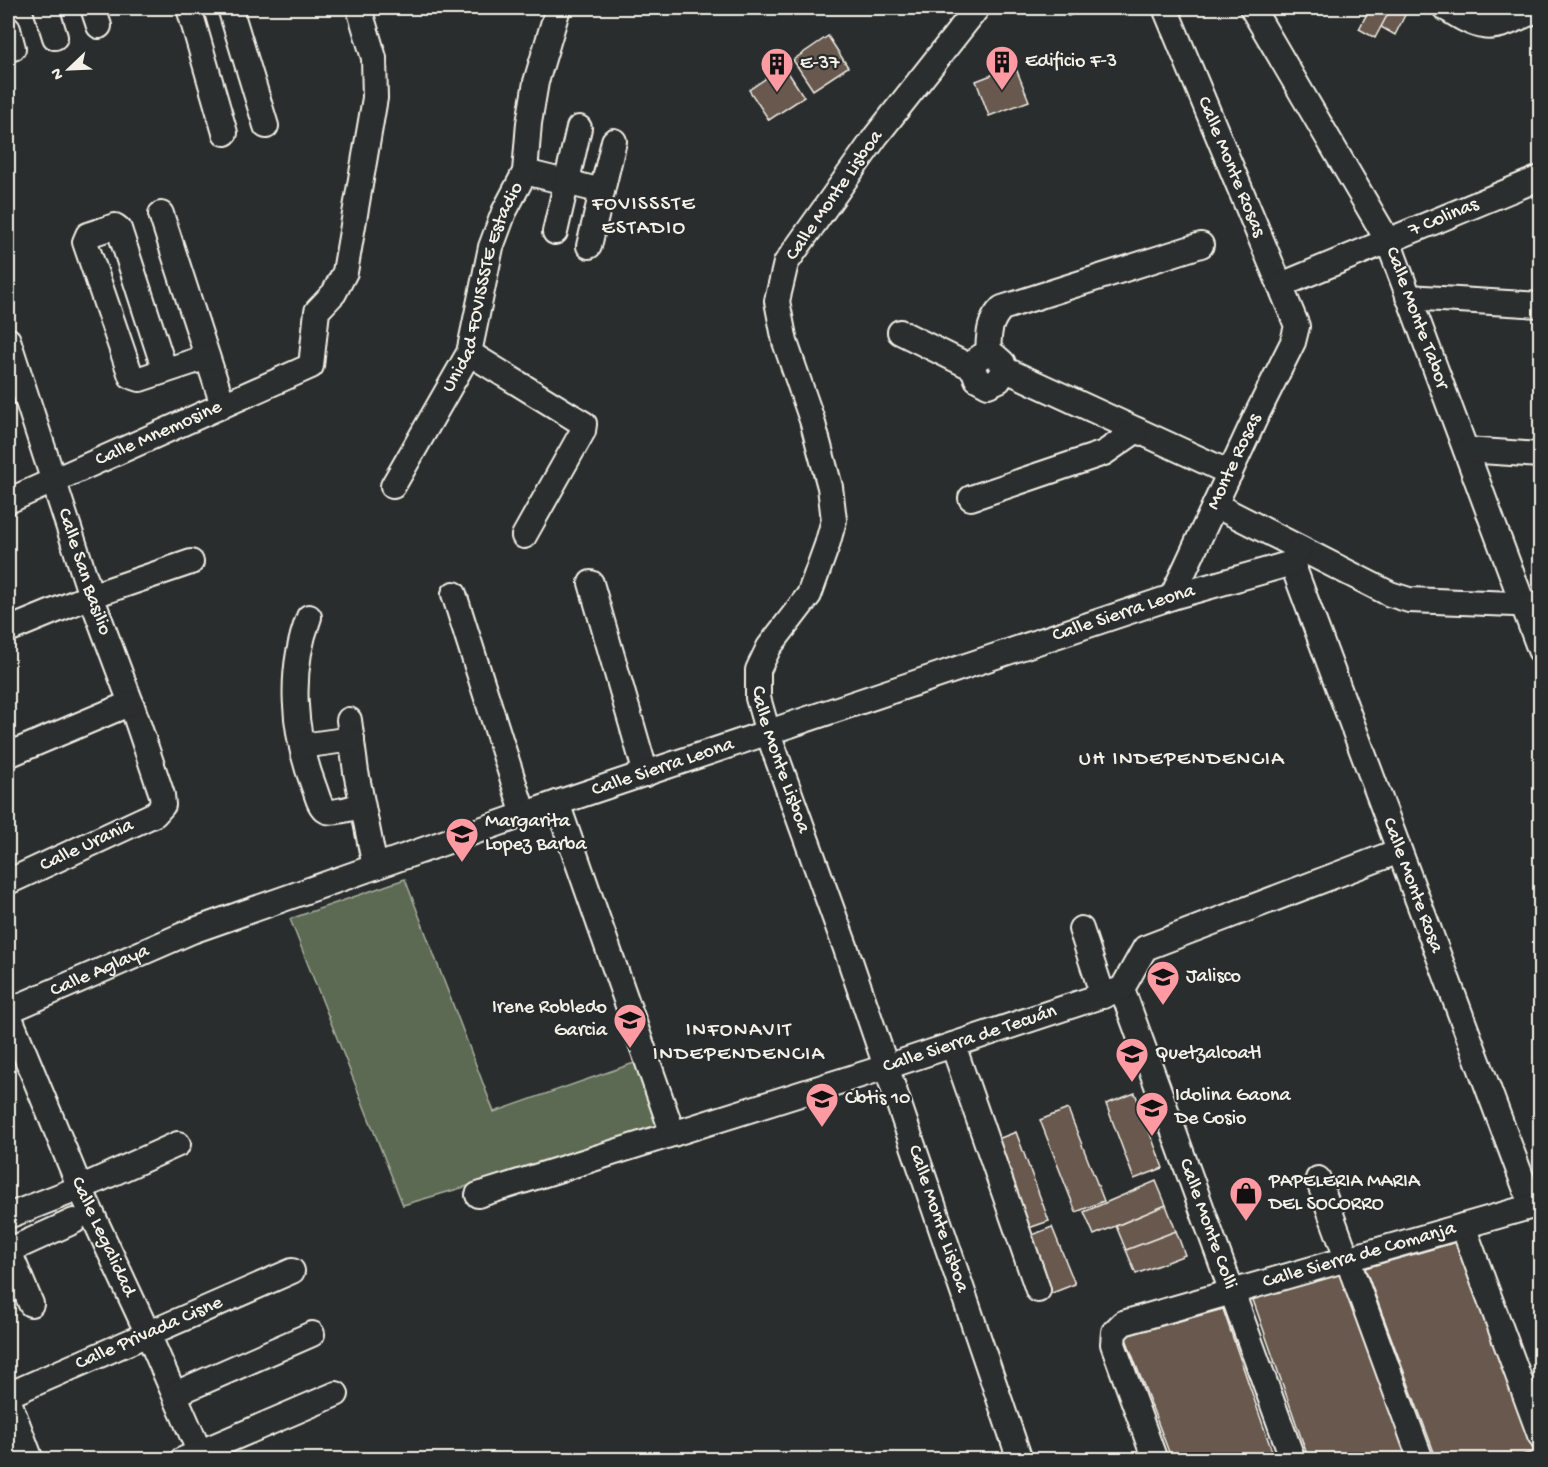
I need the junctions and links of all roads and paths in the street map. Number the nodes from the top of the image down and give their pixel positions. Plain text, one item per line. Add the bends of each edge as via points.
1 (46, 8) edge
2 (189, 8) edge
3 (230, 8) edge
4 (359, 8) edge
5 (558, 8) edge
6 (977, 8) edge
7 (1165, 8) edge
8 (1252, 8) edge
9 (1445, 8) edge
10 (1540, 8) edge
11 (55, 37) dead end
12 (266, 126) dead end
13 (579, 128) dead end
14 (225, 133) dead end
15 (614, 141) dead end
16 (525, 172) junction
17 (1540, 178) edge
18 (567, 182) junction
19 (602, 191) junction
20 (161, 214) dead end
21 (555, 232) dead end
22 (1388, 241) junction
23 (1201, 245) dead end
24 (589, 246) dead end
25 (1281, 285) junction
26 (1408, 297) junction
27 (1540, 305) edge
28 (1297, 326) joint
29 (900, 332) dead end
30 (8, 340) edge
31 (469, 353) junction
32 (207, 357) junction
33 (988, 364) junction
34 (12, 368) edge
35 (165, 370) junction
36 (223, 405) junction
37 (1137, 430) junction
38 (1466, 450) junction
39 (1540, 455) edge
40 (1230, 473) junction
41 (54, 480) junction
42 (393, 486) dead end
43 (971, 498) dead end
44 (8, 501) edge
45 (1215, 506) junction
46 (524, 536) dead end
47 (1296, 556) junction
48 (191, 562) dead end
49 (591, 583) dead end
50 (454, 594) dead end
51 (91, 596) junction
52 (1172, 597) junction
53 (1532, 605) edge
54 (309, 617) dead end
55 (8, 630) edge
56 (1540, 650) edge
57 (131, 703) junction
58 (768, 733) junction
59 (302, 746) junction
60 (8, 755) edge
61 (646, 774) junction
62 (557, 803) junction
63 (163, 805) joint
64 (363, 805) junction
65 (524, 815) junction
66 (1399, 851) junction
67 (375, 867) junction
68 (8, 882) edge
69 (1081, 929) dead end
70 (192, 931) joint
71 (1113, 993) junction
72 (8, 1012) edge
73 (952, 1046) junction
74 (886, 1067) junction
75 (673, 1134) junction
76 (178, 1144) dead end
77 (1318, 1179) dead end
78 (80, 1188) junction
79 (478, 1195) dead end
80 (1536, 1205) edge
81 (8, 1216) edge
82 (74, 1221) dead end
83 (1464, 1226) junction
84 (8, 1250) edge
85 (1347, 1259) junction
86 (292, 1271) dead end
87 (1038, 1290) dead end
88 (1232, 1292) junction
89 (31, 1304) dead end
90 (148, 1334) junction
91 (312, 1334) dead end
92 (175, 1394) junction
93 (336, 1394) dead end
94 (8, 1397) edge
95 (1540, 1435) edge
96 (195, 1457) edge
97 (31, 1460) edge
98 (1020, 1460) edge
99 (1155, 1460) edge
100 (1293, 1460) edge
101 (1421, 1460) edge

1 - 11 street
2 - 14 street
3 - 12 street
4 - 36 street, Calle Mnemosine via 374,58 375,98 345,272 334,293 317,311 311,366
5 - 16 street, Unidad FOVISSSTE Estadio via 536,82
6 - 58 street, Calle Monte Lisboa via 876,136 786,263 777,301 785,342 827,476 834,520 809,595 769,647 758,670 758,698
7 - 25 street, Calle Monte Rosas
8 - 22 street, Calle Monte Tabor
9 - 10 street via 1485,27
13 - 18 street
15 - 19 street
16 - 18 street
16 - 31 street, Unidad FOVISSSTE Estadio via 490,247
17 - 22 street, 7 Colinas
18 - 19 street
18 - 21 street
19 - 24 street
20 - 32 street
22 - 25 street, 7 Colinas
22 - 26 street, Calle Monte Tabor
23 - 33 street via 1002,308 989,327
25 - 28 street, Calle Monte Rosas
26 - 27 street
26 - 38 street, Calle Monte Tabor
28 - 40 street, Monte Rosas
29 - 33 street
30 - 34 street, Calle San Basilio
31 - 42 street, Unidad FOVISSSTE Estadio
31 - 46 street via 584,424
32 - 35 street
32 - 36 street
33 - 37 street
34 - 41 street, Calle San Basilio
35 - 35 street via 119,229 115,226 88,235 85,242 131,376 140,379
36 - 41 street, Calle Mnemosine
37 - 40 street
37 - 43 street via 1104,453
38 - 39 street
38 - 53 street, Calle Monte Tabor
40 - 45 street, Monte Rosas
41 - 44 street, Calle Mnemosine
41 - 51 street, Calle San Basilio
45 - 47 street
45 - 52 street, Monte Rosas
47 - 52 street, Calle Sierra Leona
47 - 53 street via 1409,600
47 - 66 street, Calle Monte Rosa
48 - 51 street
49 - 61 street
50 - 65 street
51 - 55 street
51 - 57 street, Calle San Basilio
52 - 58 street, Calle Sierra Leona
53 - 56 street, Calle Monte Tabor
54 - 59 street via 295,680
57 - 60 street
57 - 63 street, Calle San Basilio
58 - 61 street, Calle Sierra Leona
58 - 74 street, Calle Monte Lisboa
59 - 64 street via 325,810
59 - 64 street via 351,730
61 - 62 street, Calle Sierra Leona
62 - 65 street, Calle Sierra Leona
62 - 75 street
63 - 68 street, Calle Urania via 155,814
64 - 67 street
65 - 67 street, Calle Sierra Leona
66 - 71 street via 1145,948
66 - 80 street, Calle Monte Rosa
67 - 70 street, Calle Sierra Leona
69 - 71 street, Calle Monte Colli
70 - 72 street, Calle Aglaya
71 - 73 street, Calle Sierra de Tecuán
71 - 88 street, Calle Monte Colli
72 - 78 street, Calle Legalidad
73 - 74 street, Calle Sierra de Tecuán
73 - 87 street
74 - 75 street, Calle Sierra de Tecuán
74 - 98 street, Calle Monte Lisboa
75 - 79 street, Calle Sierra de Tecuán
76 - 78 street
77 - 85 street
78 - 81 street
78 - 90 street, Calle Legalidad
80 - 83 street, Calle Sierra de Comanja
82 - 84 street
83 - 85 street, Calle Sierra de Comanja
83 - 95 street
84 - 89 street
85 - 88 street, Calle Sierra de Comanja
85 - 101 street
86 - 90 street, Calle Privada Cisne
88 - 99 street, Calle Sierra de Comanja via 1123,1323 1114,1332 1113,1344
88 - 100 street, Calle Monte Colli
90 - 92 street, Calle Legalidad
90 - 94 street, Calle Privada Cisne
91 - 92 street
92 - 96 street, Calle Legalidad
93 - 96 street
94 - 97 street

